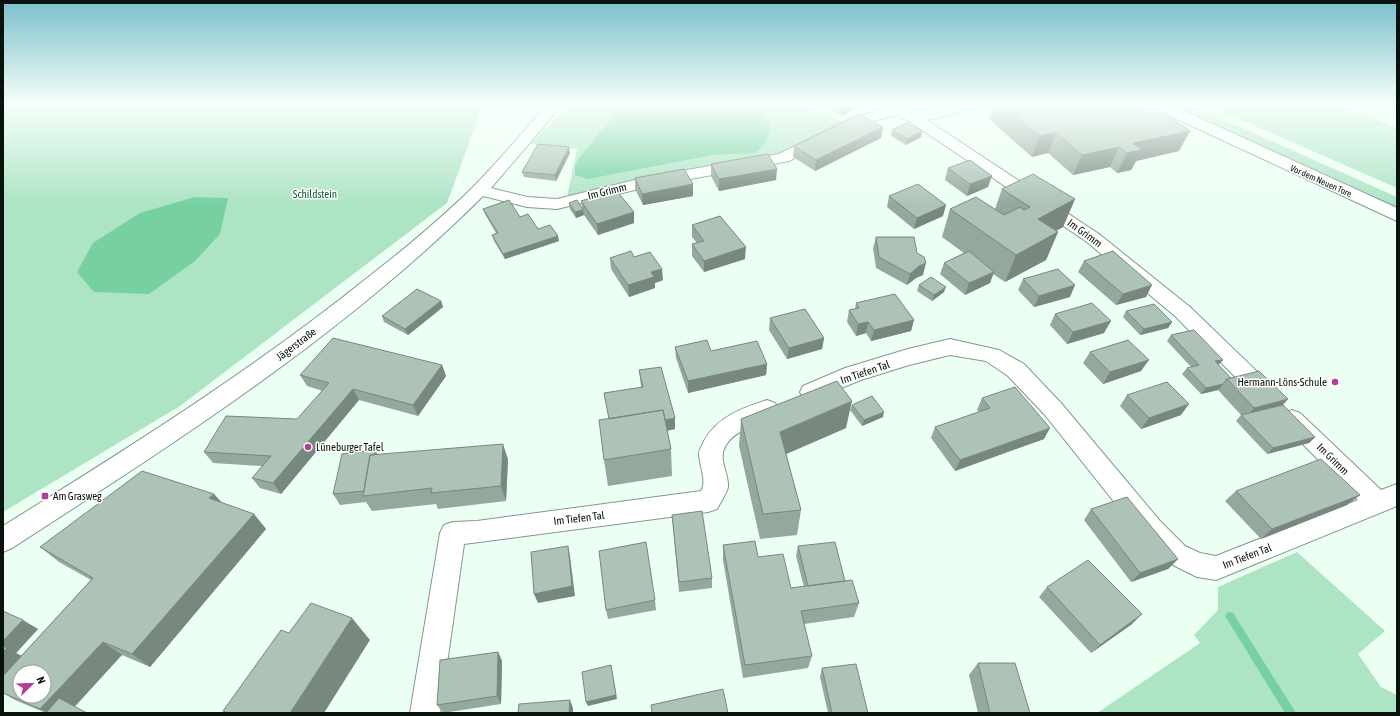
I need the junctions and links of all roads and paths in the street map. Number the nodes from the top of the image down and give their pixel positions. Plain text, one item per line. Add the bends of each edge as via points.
1 (525, 138) edge
2 (822, 138) edge
3 (944, 138) edge
4 (1231, 138) edge
5 (479, 190) junction
6 (1397, 215) edge
7 (1387, 499) edge
8 (3, 540) edge
9 (425, 713) edge

1 - 5 street, Jägerstraße
2 - 5 street, Im Grimm via 783,158 648,182 557,204 518,200
3 - 7 street, Im Grimm via 1093,238 1139,275 1183,312
4 - 6 main road, Vor dem Neuen Tore
5 - 8 street, Jägerstraße via 428,238 365,291 286,352 140,453
7 - 9 street, Im Tiefen Tal via 1216,568 1197,565 1176,554 1151,529 1048,403 1016,370 992,356 974,350 950,348 908,357 854,374 739,420 718,437 710,453 716,487 708,501 453,533

